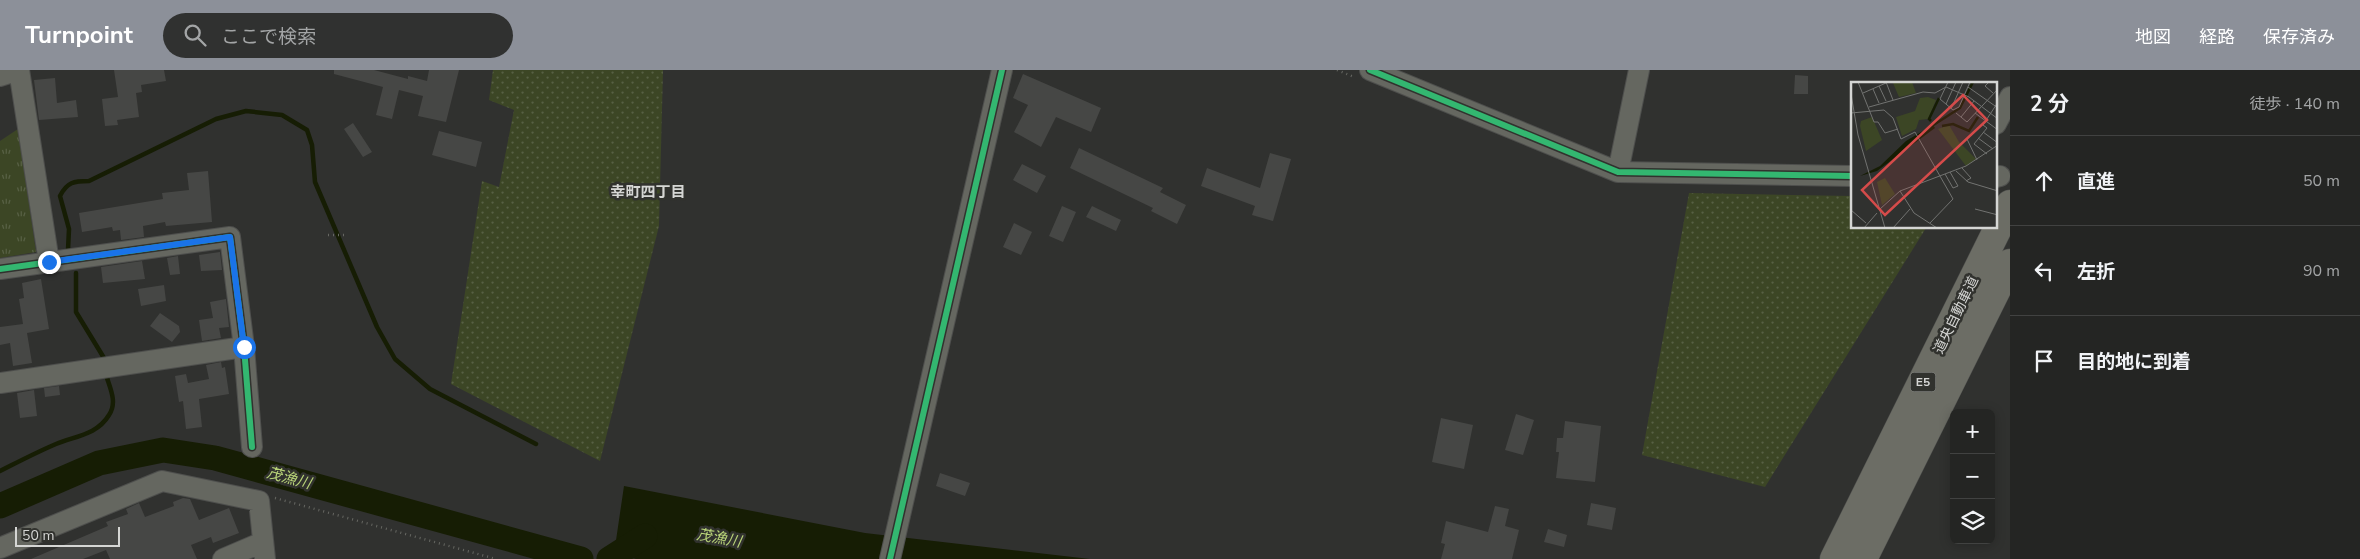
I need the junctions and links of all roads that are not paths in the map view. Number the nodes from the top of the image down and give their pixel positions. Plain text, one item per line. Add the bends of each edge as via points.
1 (19, 70) edge
2 (1002, 70) edge
3 (1370, 70) edge
4 (1639, 70) edge
5 (0, 76) edge
6 (2010, 97) edge
7 (1998, 120) edge
8 (1618, 172) junction
9 (1851, 176) edge
10 (2010, 204) edge
11 (1998, 228) edge
12 (1998, 229) edge
13 (49, 262) junction
14 (2010, 263) edge
15 (0, 269) edge
16 (244, 347) junction
17 (0, 383) edge
18 (252, 447) dead end
19 (0, 548) edge
20 (264, 551) edge
21 (223, 559) edge
22 (890, 559) edge
23 (1834, 559) edge
24 (1863, 559) edge

1 - 5 street
1 - 13 street
2 - 22 street
3 - 8 street
4 - 8 street
6 - 7 street
8 - 9 street
10 - 11 highway, 道央自動車道 / E5
12 - 23 highway, 道央自動車道 / E5
13 - 15 street
13 - 16 street via 230,237
14 - 24 highway, 道央自動車道 / E5
16 - 17 street
16 - 18 street
19 - 20 street via 162,481 259,501
20 - 21 street

